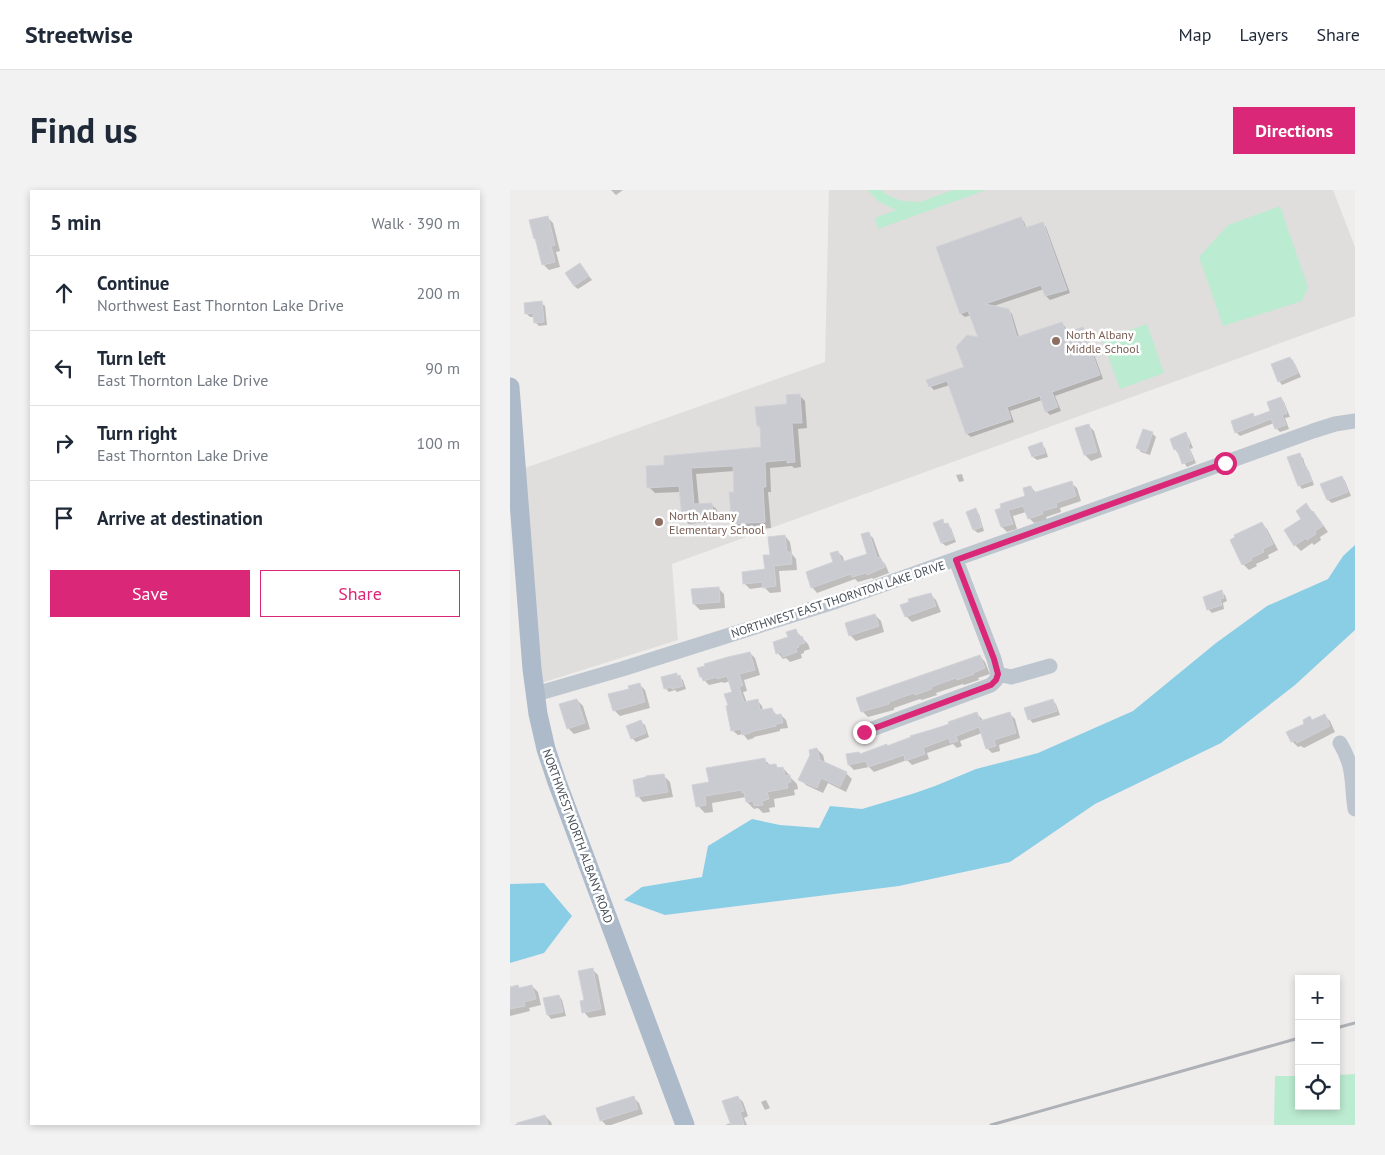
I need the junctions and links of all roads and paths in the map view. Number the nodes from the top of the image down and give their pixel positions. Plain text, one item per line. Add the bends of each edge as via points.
1 (510, 386) edge
2 (1355, 421) edge
3 (513, 463) edge
4 (956, 560) junction
5 (1050, 666) dead end
6 (998, 674) junction
7 (536, 694) junction
8 (864, 732) dead end
9 (1340, 744) dead end
10 (1355, 809) edge
11 (685, 1125) edge

1 - 3 main road, NORTHWEST NORTH ALBANY ROAD
2 - 4 street, NORTHWEST EAST THORNTON LAKE DRIVE via 1313,431
3 - 7 main road, NORTHWEST NORTH ALBANY ROAD
4 - 6 street
4 - 7 street, NORTHWEST EAST THORNTON LAKE DRIVE via 837,601
5 - 6 street via 1011,677
6 - 8 street via 991,685
7 - 11 main road, NORTHWEST NORTH ALBANY ROAD via 546,749 557,782
9 - 10 street via 1352,761

